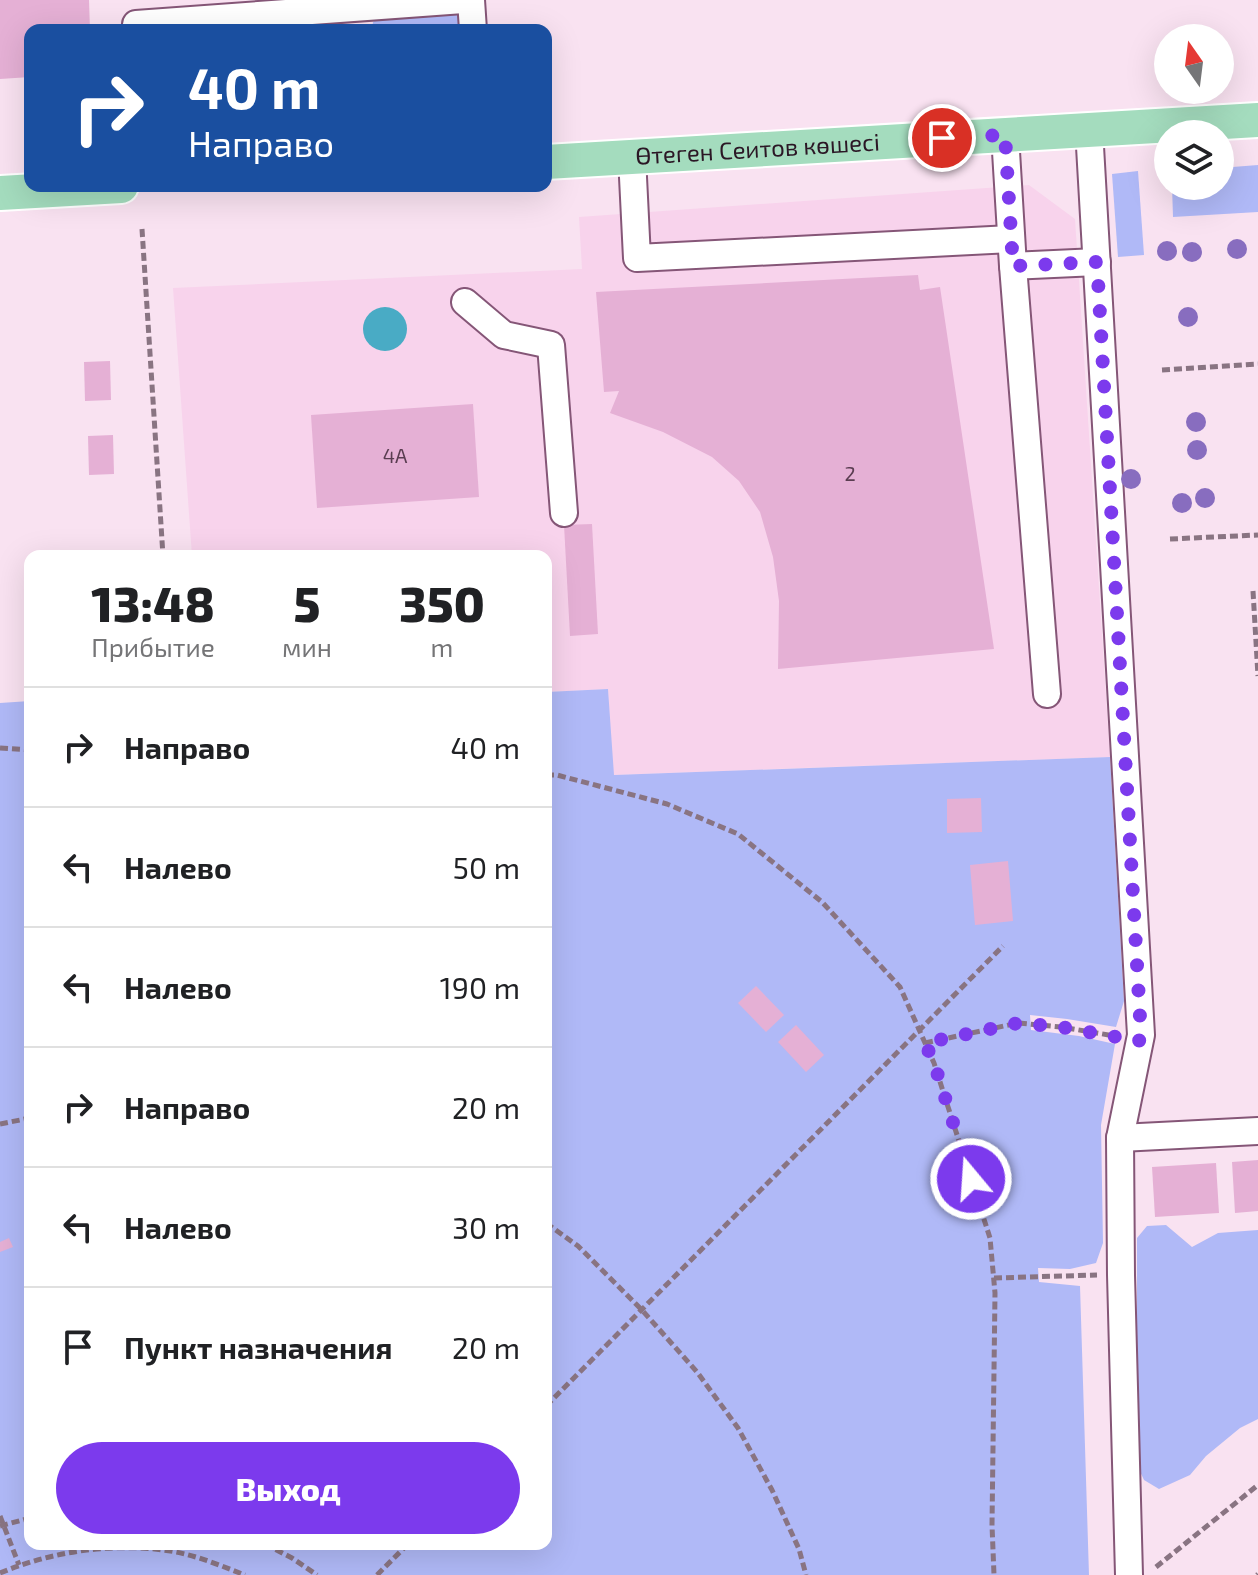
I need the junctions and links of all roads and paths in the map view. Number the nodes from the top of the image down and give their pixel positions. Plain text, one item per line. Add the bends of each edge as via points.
1 (463, 0) edge
2 (471, 0) edge
3 (136, 18) edge
4 (473, 24) edge
5 (1258, 120) edge
6 (1089, 129) junction
7 (1005, 135) junction
8 (632, 157) junction
9 (552, 162) edge
10 (24, 192) edge
11 (0, 193) edge
12 (142, 229) dead end
13 (1011, 239) junction
14 (1097, 262) junction
15 (1013, 266) junction
16 (465, 302) dead end
17 (1258, 364) edge
18 (1162, 370) dead end
19 (564, 513) dead end
20 (1258, 535) edge
21 (1170, 539) dead end
22 (163, 550) edge
23 (1253, 591) dead end
24 (1258, 676) edge
25 (1047, 694) dead end
26 (0, 748) edge
27 (24, 750) edge
28 (552, 775) edge
29 (1003, 946) dead end
30 (920, 1030) junction
31 (1139, 1041) junction
32 (925, 1043) junction
33 (24, 1119) edge
34 (0, 1124) edge
35 (1258, 1131) edge
36 (1120, 1138) junction
37 (552, 1227) edge
38 (1121, 1275) junction
39 (994, 1278) junction
40 (642, 1310) junction
41 (552, 1400) edge
42 (1258, 1485) edge
43 (0, 1516) edge
44 (24, 1520) edge
45 (2, 1525) edge
46 (95, 1550) edge
47 (164, 1550) edge
48 (277, 1550) edge
49 (402, 1550) edge
50 (19, 1565) junction
51 (0, 1573) edge
52 (245, 1575) edge
53 (317, 1575) edge
54 (377, 1575) edge
55 (806, 1575) edge
56 (994, 1575) edge
57 (1129, 1575) edge
58 (1146, 1575) edge

1 - 3 street
2 - 4 street
5 - 6 main road, Өтеген Сеитов көшесі
6 - 7 main road, Өтеген Сеитов көшесі
6 - 14 street
7 - 8 main road, Өтеген Сеитов көшесі
7 - 13 street
8 - 9 main road, Өтеген Сеитов көшесі
8 - 13 street via 637,258
10 - 11 main road
12 - 22 path
13 - 15 street
14 - 15 street
14 - 31 street
15 - 25 street
16 - 19 street via 504,335 551,345
17 - 18 path
20 - 21 path
23 - 24 path
26 - 27 path
28 - 30 path via 667,804 738,834 822,902 900,987
29 - 30 path
30 - 32 path
30 - 40 path
31 - 32 path via 1018,1023
31 - 36 street
32 - 39 path via 990,1238
33 - 34 path
35 - 36 street
36 - 38 street
37 - 40 path
38 - 39 path
38 - 57 street
39 - 56 path
40 - 41 path
40 - 55 path via 738,1428 772,1490
42 - 58 path
43 - 45 path
44 - 45 path
45 - 50 path
46 - 50 path
47 - 52 path
48 - 53 path
49 - 54 path
50 - 51 path

